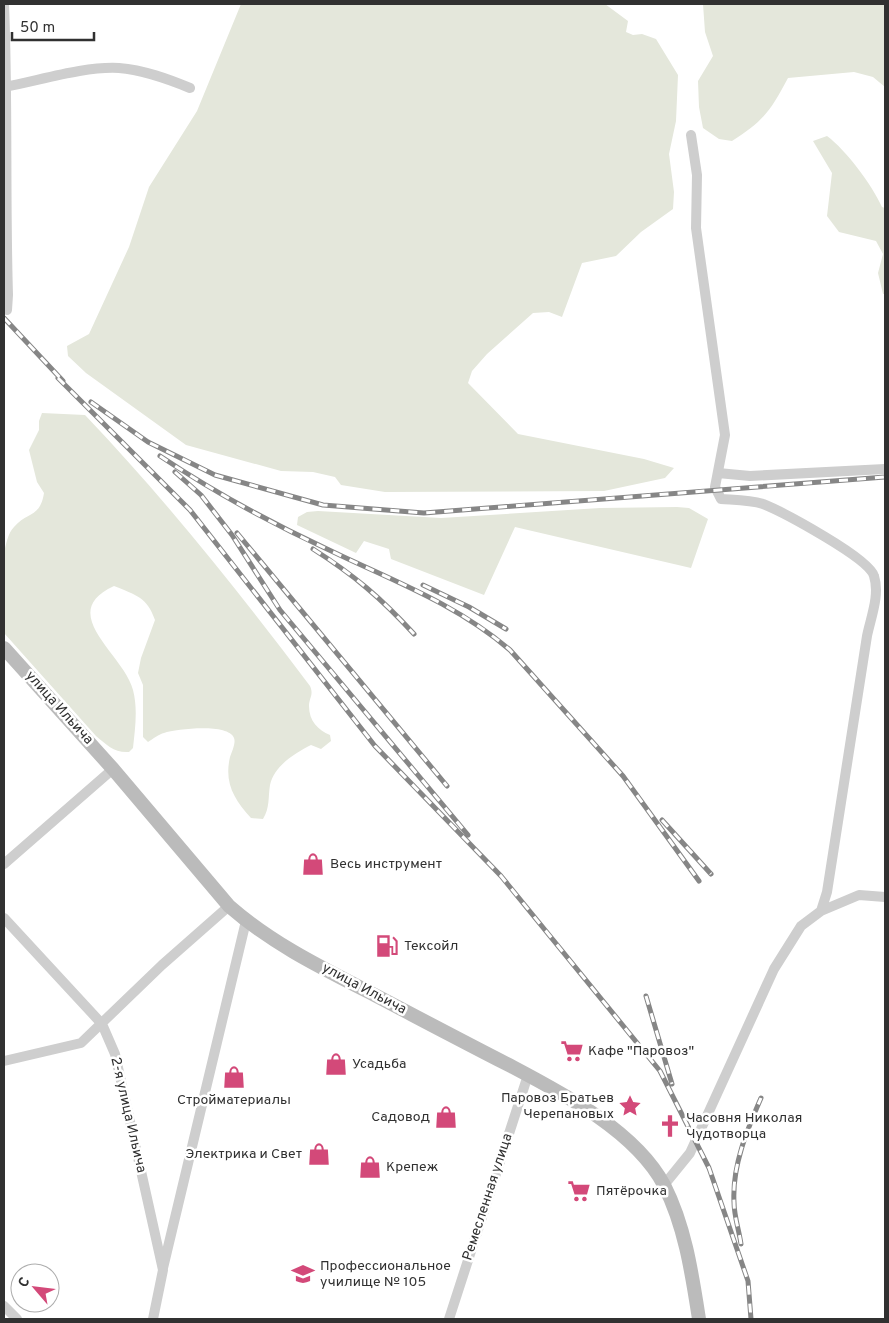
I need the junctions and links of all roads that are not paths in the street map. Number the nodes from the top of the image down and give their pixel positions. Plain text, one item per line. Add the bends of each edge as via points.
1 (4, 4) edge
2 (6, 87) edge
3 (190, 88) dead end
4 (691, 135) dead end
5 (6, 292) edge
6 (7, 310) dead end
7 (885, 469) edge
8 (718, 473) junction
9 (4, 648) edge
10 (113, 769) junction
11 (4, 864) edge
12 (885, 898) edge
13 (229, 906) junction
14 (821, 911) junction
15 (4, 918) edge
16 (246, 921) junction
17 (102, 1024) junction
18 (4, 1061) edge
19 (528, 1076) junction
20 (664, 1185) junction
21 (162, 1270) junction
22 (4, 1306) edge
23 (17, 1319) edge
24 (153, 1319) edge
25 (449, 1319) edge
26 (699, 1319) edge

1 - 2 street
2 - 3 street via 65,74 119,68 163,77
2 - 5 street
4 - 8 street via 697,175 696,228 725,435
5 - 6 street
7 - 8 street via 750,476
8 - 14 street via 715,487 721,499 762,504 814,530 861,561 874,574 876,595 827,892
9 - 10 main road, улица Ильича
10 - 11 street
10 - 13 main road, улица Ильича
12 - 14 street via 859,895
13 - 16 main road, улица Ильича
13 - 17 street
14 - 20 street via 801,926 774,969 690,1153
15 - 17 street, 2-я улица Ильича
16 - 19 main road, улица Ильича via 307,960
16 - 21 street
17 - 18 street via 81,1044
17 - 21 street, 2-я улица Ильича via 115,1054
19 - 20 main road, улица Ильича via 557,1090 626,1139 648,1161
19 - 25 street, Ремесленная улица
20 - 26 main road, улица Ильича via 689,1257
21 - 24 street, 2-я улица Ильича
22 - 23 street

